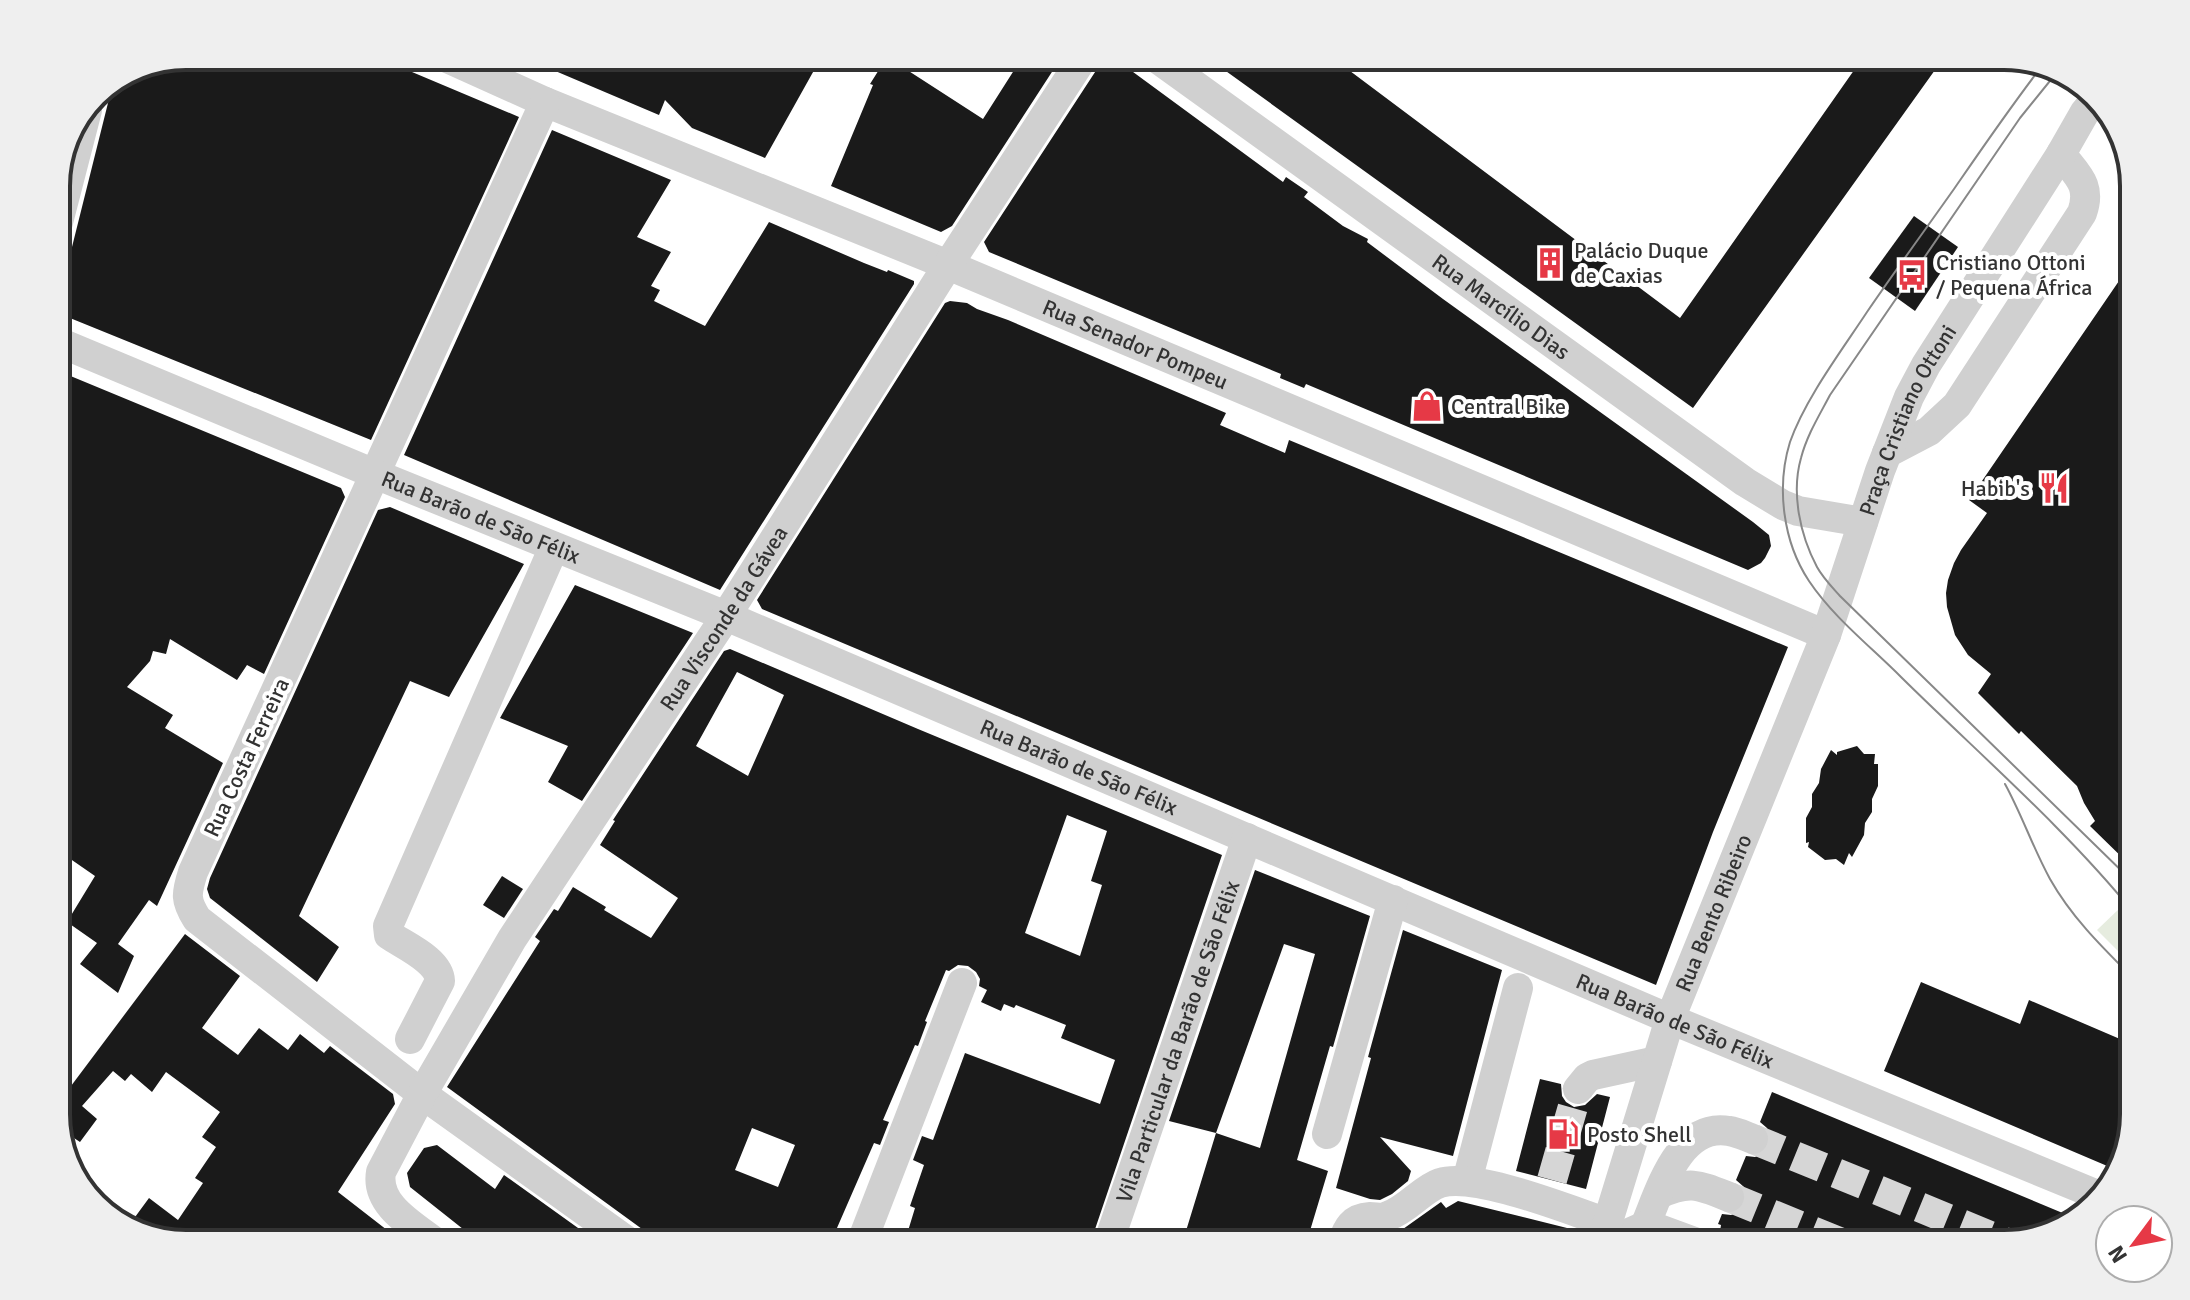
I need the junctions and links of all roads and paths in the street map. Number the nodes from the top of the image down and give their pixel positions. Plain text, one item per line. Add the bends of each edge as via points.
1 (474, 70) edge
2 (1075, 70) edge
3 (1173, 70) edge
4 (545, 102) junction
5 (2089, 107) edge
6 (78, 146) edge
7 (2061, 154) junction
8 (71, 173) edge
9 (948, 265) junction
10 (70, 347) edge
11 (1887, 453) junction
12 (375, 474) junction
13 (1863, 522) junction
14 (554, 547) junction
15 (726, 616) junction
16 (1826, 635) junction
17 (1247, 838) junction
18 (1393, 900) junction
19 (962, 983) dead end
20 (1518, 988) dead end
21 (1670, 1019) junction
22 (410, 1039) dead end
23 (1657, 1061) junction
24 (1578, 1089) dead end
25 (422, 1094) junction
26 (1327, 1134) dead end
27 (1753, 1139) tunnel mouth
28 (1467, 1181) junction
29 (2090, 1192) edge
30 (1659, 1194) junction
31 (1729, 1197) tunnel mouth
32 (1645, 1226) junction
33 (420, 1230) edge
34 (611, 1230) edge
35 (866, 1230) edge
36 (1113, 1230) edge
37 (1346, 1230) edge
38 (1596, 1230) edge
39 (1607, 1230) edge
40 (1630, 1230) edge
41 (1665, 1230) edge

1 - 4 street, Rua Senador Pompeu
2 - 9 street, Rua Visconde da Gávea
3 - 13 street, Rua Marcílio Dias via 1745,482 1798,511
4 - 9 street, Rua Senador Pompeu
4 - 12 street, Rua Costa Ferreira
5 - 7 street, Praça Cristiano Ottoni
6 - 8 street
7 - 11 street, Praça Cristiano Ottoni via 1926,365
7 - 11 street via 2084,186 2082,213 1957,405 1929,431
9 - 15 street, Rua Visconde da Gávea
9 - 16 street, Rua Senador Pompeu
10 - 12 street, Rua Barão de São Félix
11 - 13 street, Praça Cristiano Ottoni
12 - 14 street, Rua Barão de São Félix
12 - 25 street, Rua Costa Ferreira via 186,892 197,919
13 - 16 street, Praça Cristiano Ottoni
14 - 15 street, Rua Barão de São Félix
14 - 22 street via 388,926 389,935 440,973
15 - 17 street, Rua Barão de São Félix
15 - 25 street, Rua Visconde da Gávea via 512,939
16 - 21 street, Rua Bento Ribeiro
17 - 18 street, Rua Barão de São Félix
17 - 36 street, Vila Particular da Barão de São Félix
18 - 21 street, Rua Barão de São Félix
18 - 26 street
19 - 35 street
20 - 28 street
21 - 23 street, Rua Bento Ribeiro
21 - 29 street, Rua Barão de São Félix
23 - 24 street via 1593,1075
23 - 39 street, Rua Bento Ribeiro
25 - 33 street, Rua Visconde da Gávea via 381,1172 381,1188 391,1207
25 - 34 street, Rua Costa Ferreira
27 - 30 street via 1718,1130 1695,1138 1674,1161
28 - 37 street via 1433,1185 1407,1208 1385,1218 1357,1219
28 - 38 street via 1549,1191
30 - 31 street via 1693,1184
30 - 32 street
32 - 40 street
32 - 41 street

